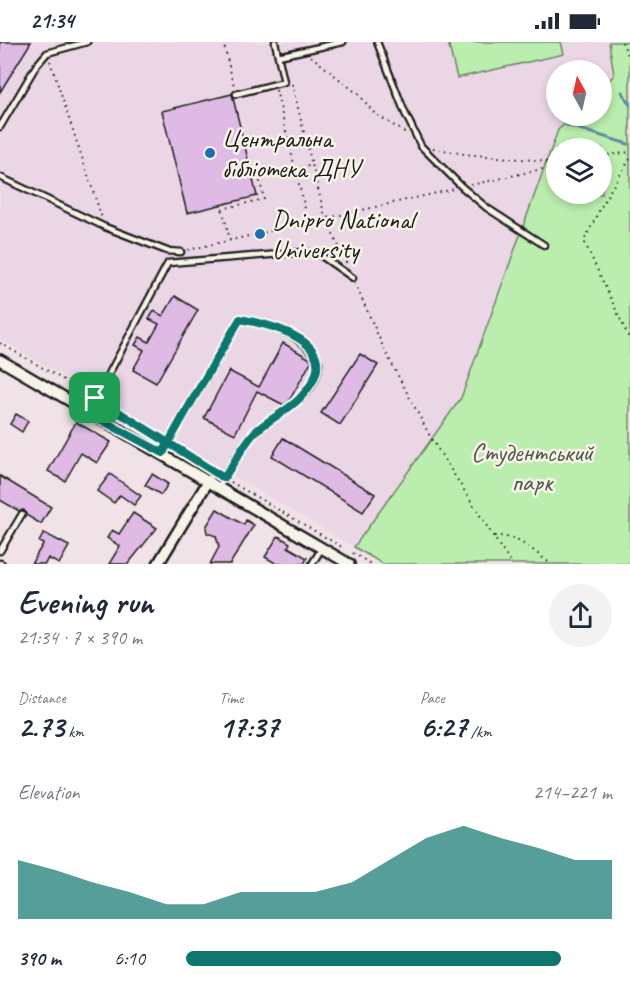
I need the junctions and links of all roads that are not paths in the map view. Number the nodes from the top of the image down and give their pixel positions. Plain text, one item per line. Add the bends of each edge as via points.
1 (87, 42) edge
2 (275, 42) edge
3 (343, 42) edge
4 (377, 42) edge
5 (278, 57) junction
6 (236, 94) dead end
7 (0, 127) edge
8 (0, 177) edge
9 (544, 244) dead end
10 (181, 252) road end
11 (353, 278) road end
12 (0, 360) edge
13 (88, 413) junction
14 (163, 453) junction
15 (209, 480) junction
16 (219, 487) junction
17 (22, 514) dead end
18 (322, 548) junction
19 (0, 551) edge
20 (158, 564) edge
21 (312, 564) edge
22 (350, 564) edge

1 - 7 lane via 47,53
2 - 5 lane
3 - 5 lane
4 - 9 lane via 416,139 487,208
5 - 6 lane via 284,82
8 - 10 lane via 105,227 167,251
11 - 13 lane via 320,255 305,252 168,263
12 - 13 street
13 - 14 street
14 - 15 street
14 - 16 lane via 240,319 270,324 303,342 319,362 316,379 289,408 254,433
15 - 16 street
15 - 20 street
16 - 18 street
17 - 19 lane
18 - 21 lane
18 - 22 street

